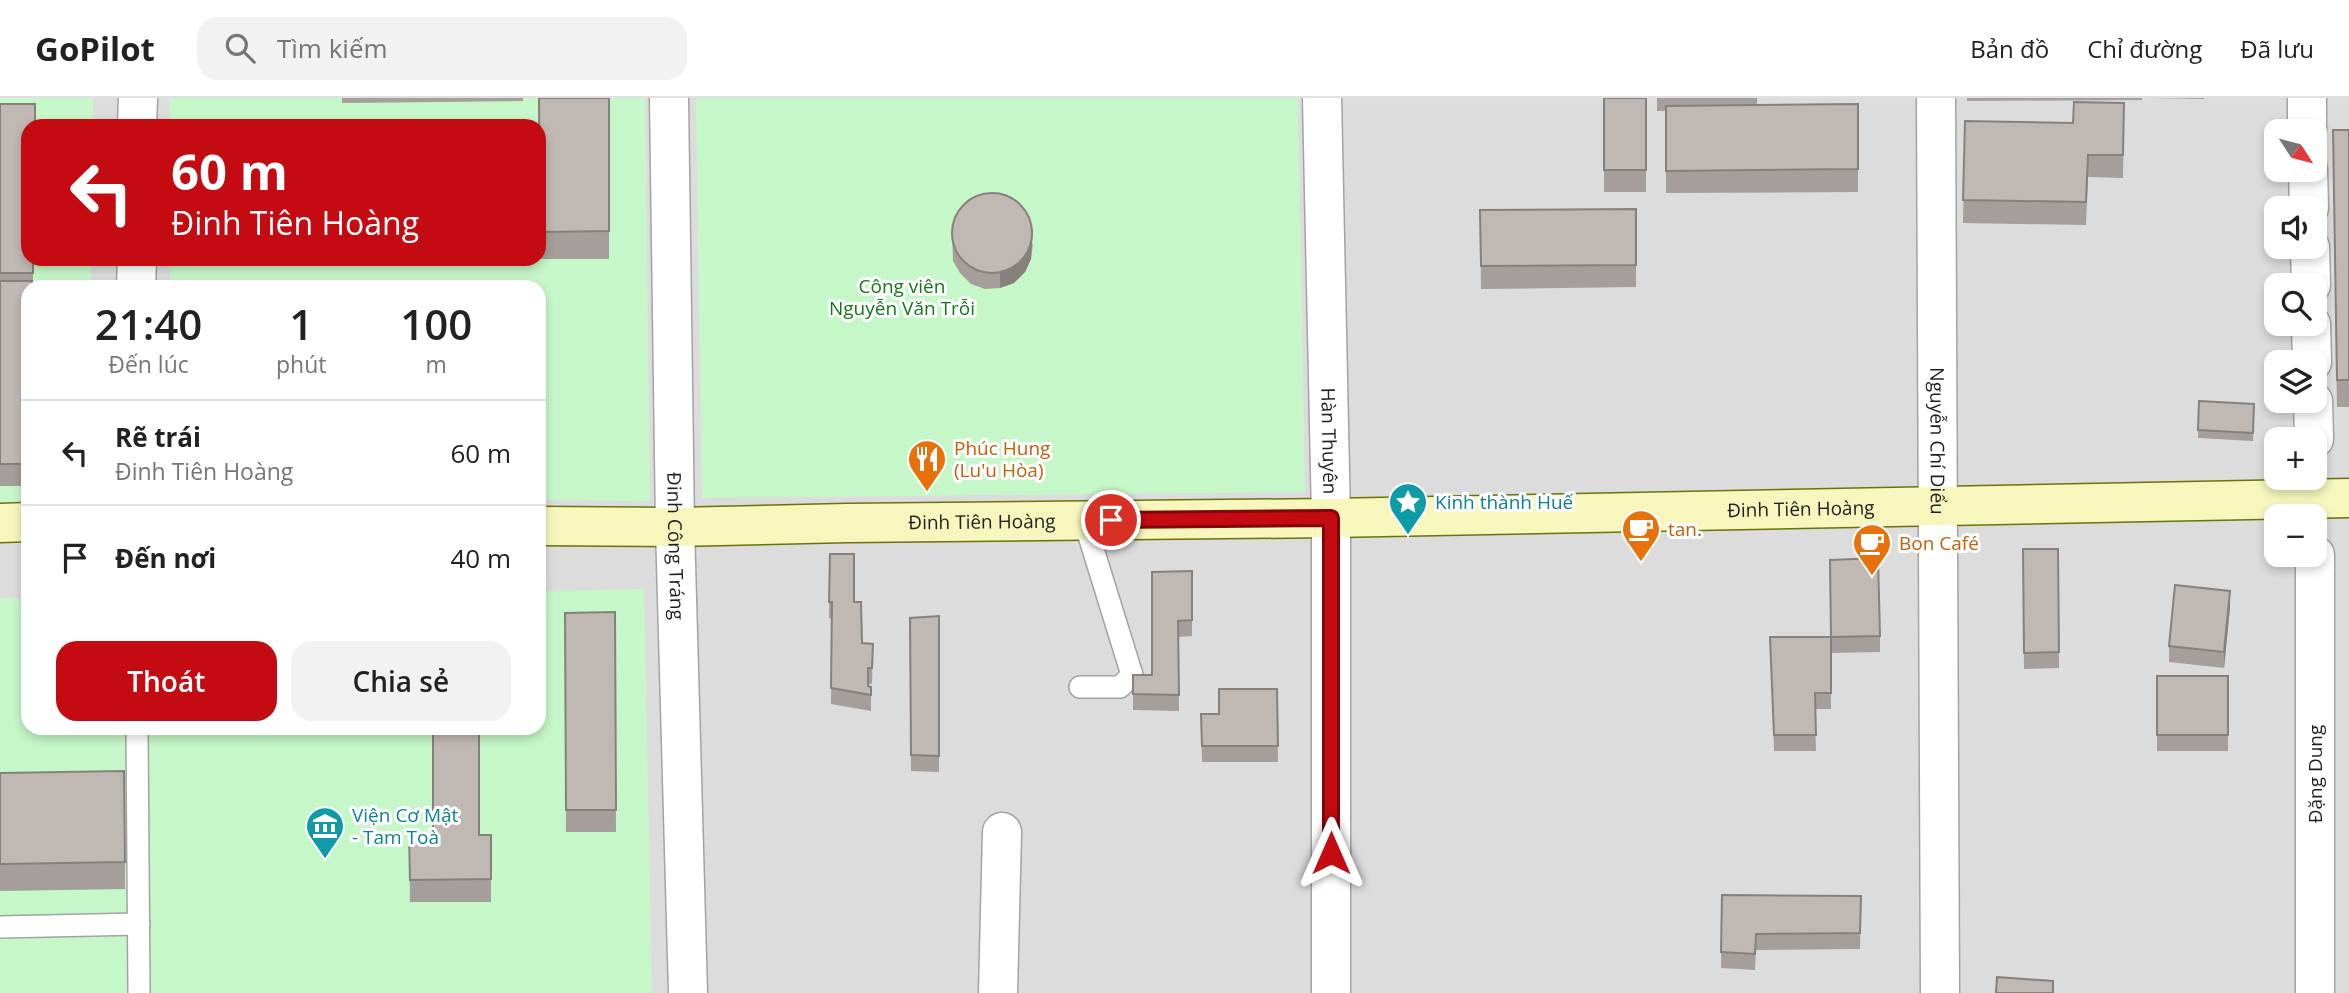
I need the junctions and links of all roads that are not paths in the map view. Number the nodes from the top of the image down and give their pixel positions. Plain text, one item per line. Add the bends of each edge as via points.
1 (138, 98) edge
2 (669, 98) edge
3 (1322, 98) edge
4 (1937, 98) edge
5 (2306, 98) edge
6 (137, 119) edge
7 (2307, 119) edge
8 (2323, 498) edge
9 (1937, 507) junction
10 (1331, 518) junction
11 (1084, 520) junction
12 (21, 522) edge
13 (0, 523) edge
14 (546, 526) edge
15 (675, 527) junction
16 (2315, 567) edge
17 (1080, 687) dead end
18 (137, 735) edge
19 (1002, 832) dead end
20 (139, 924) junction
21 (0, 927) edge
22 (139, 993) edge
23 (688, 993) edge
24 (998, 993) edge
25 (1331, 993) edge
26 (1940, 993) edge
27 (2315, 993) edge

1 - 6 street
2 - 15 street, Đinh Công Tráng
3 - 10 street, Hàn Thuyên
4 - 9 street, Nguyễn Chí Diểu
5 - 7 street
8 - 9 main road, Đinh Tiên Hoàng
9 - 10 main road, Đinh Tiên Hoàng
9 - 26 street, Nguyễn Chí Diểu
10 - 11 main road, Đinh Tiên Hoàng
10 - 25 street, Hàn Thuyên
11 - 15 main road, Đinh Tiên Hoàng
11 - 17 lane via 1132,675 1120,687
12 - 13 main road
14 - 15 main road, Đinh Tiên Hoàng
15 - 23 street, Đinh Công Tráng
16 - 27 street, Đặng Dung
18 - 20 lane
19 - 24 street
20 - 21 lane
20 - 22 lane

